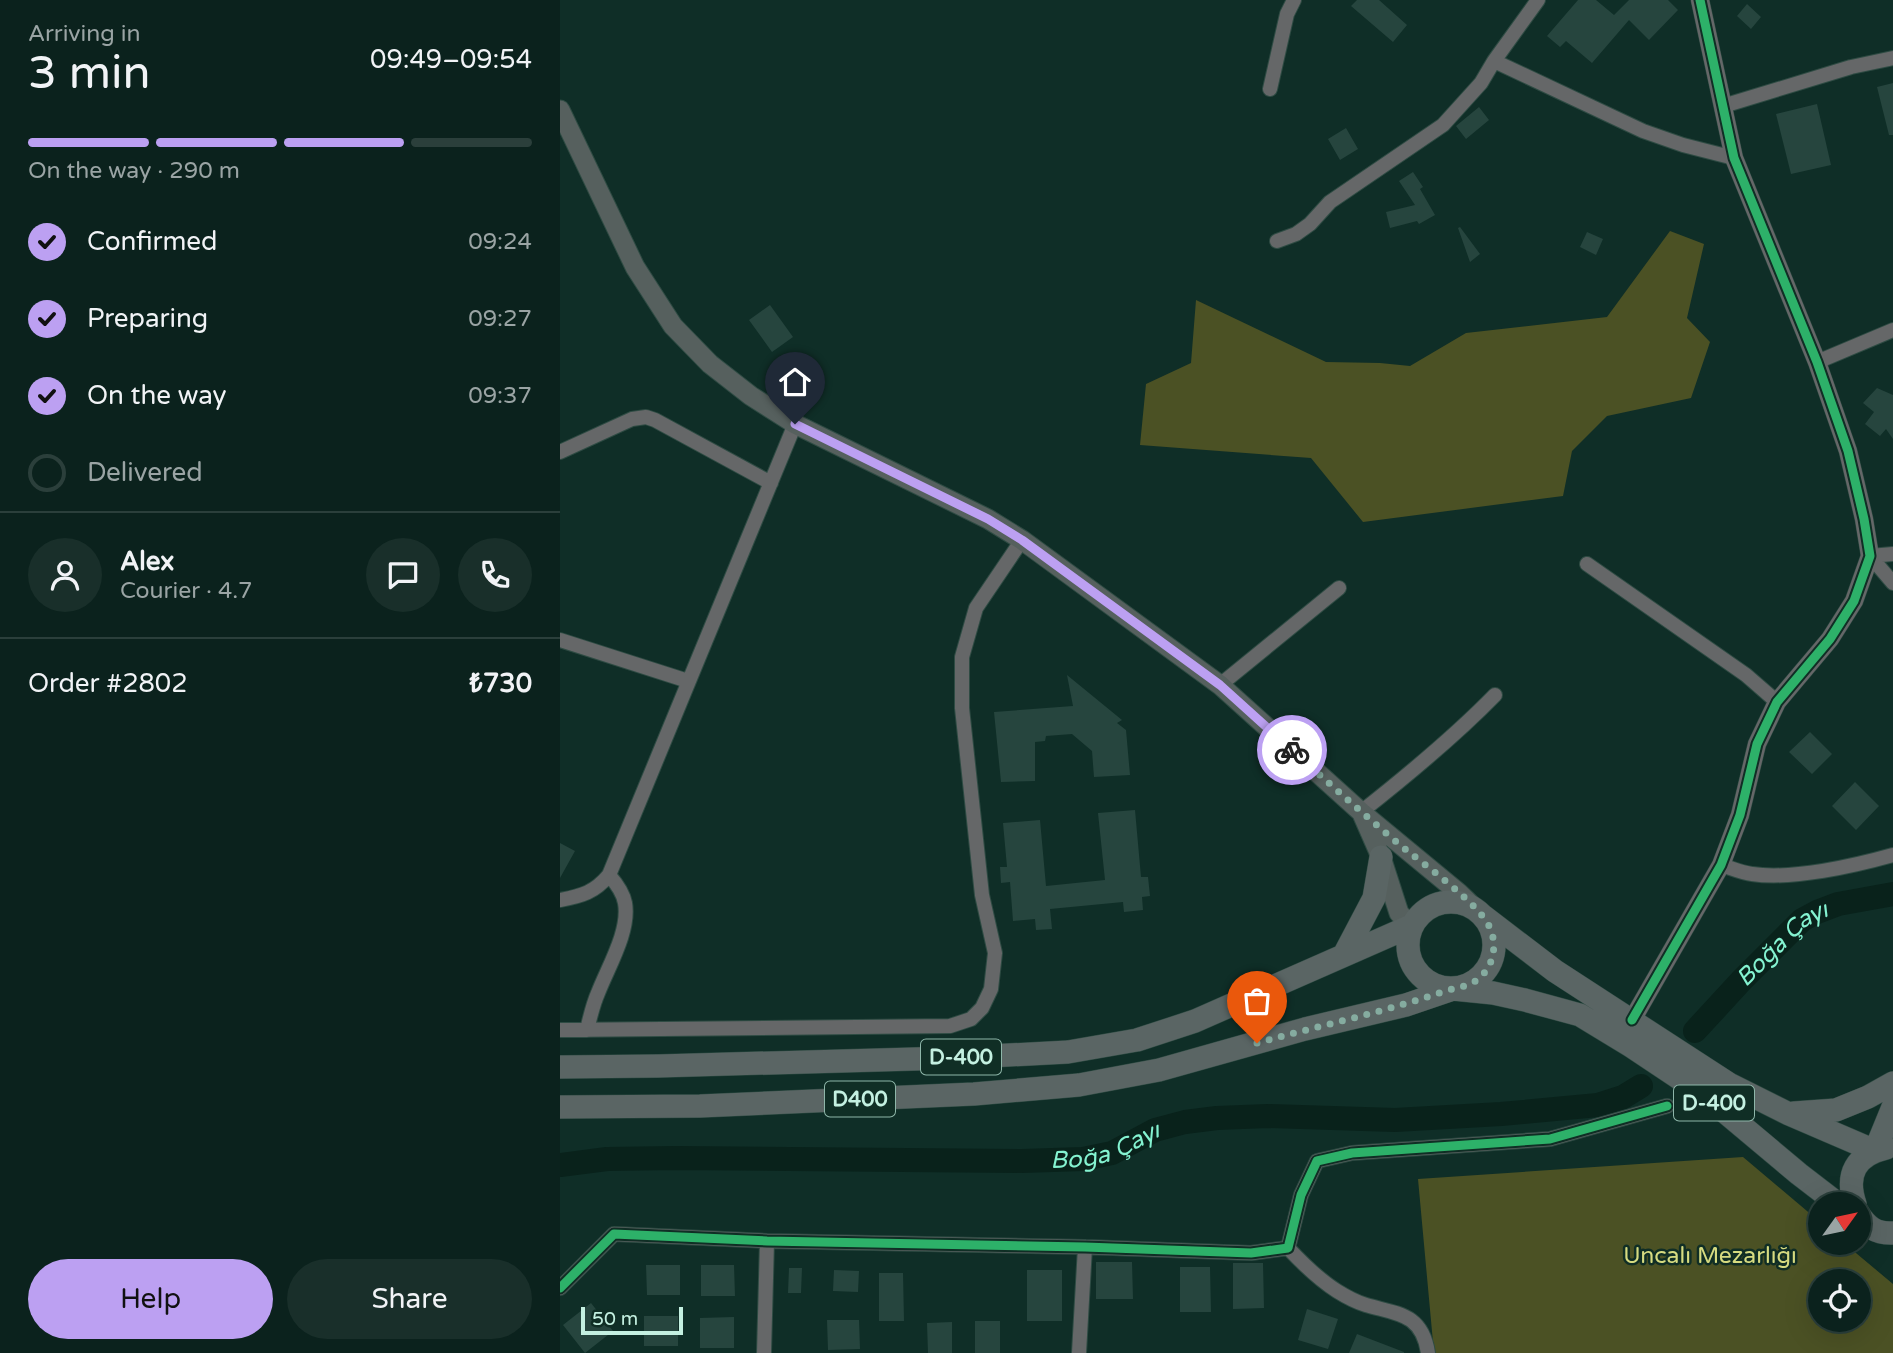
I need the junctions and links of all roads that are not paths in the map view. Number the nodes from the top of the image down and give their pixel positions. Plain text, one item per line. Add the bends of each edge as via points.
1 (1294, 0) edge
2 (1538, 0) edge
3 (1700, 0) edge
4 (1893, 58) edge
5 (1494, 61) junction
6 (1270, 89) dead end
7 (1723, 106) junction
8 (560, 110) edge
9 (1734, 158) junction
10 (1277, 241) dead end
11 (1893, 330) edge
12 (1817, 362) junction
13 (795, 424) junction
14 (560, 452) edge
15 (771, 483) junction
16 (1022, 540) junction
17 (1893, 554) edge
18 (1870, 556) junction
19 (1587, 564) dead end
20 (1893, 583) edge
21 (1339, 588) dead end
22 (560, 640) edge
23 (688, 681) junction
24 (1220, 685) junction
25 (1495, 695) dead end
26 (1777, 702) junction
27 (1361, 812) junction
28 (1893, 856) edge
29 (1381, 858) junction
30 (1721, 864) junction
31 (609, 874) junction
32 (560, 900) edge
33 (1483, 916) junction
34 (1411, 926) junction
35 (1345, 955) junction
36 (1453, 989) junction
37 (1632, 1020) junction
38 (560, 1030) edge
39 (587, 1030) junction
40 (560, 1066) edge
41 (1159, 1070) joint
42 (1893, 1083) edge
43 (1667, 1106) dead end
44 (560, 1107) edge
45 (1893, 1107) edge
46 (1789, 1114) junction
47 (1884, 1149) edge
48 (1822, 1192) edge
49 (1852, 1192) edge
50 (1871, 1224) edge
51 (767, 1241) junction
52 (1893, 1244) edge
53 (1085, 1247) junction
54 (1288, 1248) junction
55 (560, 1288) edge
56 (764, 1353) edge
57 (1079, 1353) edge
58 (1428, 1353) edge

1 - 6 street
2 - 5 street
3 - 7 street
4 - 7 street
5 - 9 street via 1643,131
5 - 10 street via 1481,83 1443,125 1331,202 1296,234
7 - 9 street
8 - 13 main road via 635,267 673,326 710,364
9 - 12 street
11 - 12 street
12 - 18 street via 1847,451
13 - 15 street
13 - 16 main road
14 - 15 street via 646,417
15 - 23 street
16 - 24 main road
16 - 39 street via 976,608 962,657 962,708 982,895 995,953 991,989 982,1008 971,1019 950,1026
17 - 18 street
18 - 20 street
18 - 26 street via 1854,601 1830,639
19 - 26 street via 1746,675
21 - 24 street
22 - 23 street
23 - 31 street
24 - 27 main road
25 - 27 street
26 - 30 street via 1757,744 1740,815
27 - 29 main road
27 - 33 main road
28 - 30 street via 1790,874 1752,874
29 - 34 main road via 1399,913
29 - 35 highway via 1374,898
30 - 37 street
31 - 32 street via 590,892
31 - 39 street via 625,904 625,922
33 - 34 highway, D-400 via 1471,907 1448,901 1428,908
33 - 36 highway via 1494,940 1489,966 1475,981
33 - 37 highway, D-400 via 1555,971
34 - 35 highway, D-400
34 - 36 highway via 1408,954 1417,973 1432,984
35 - 40 highway, D-400 via 1195,1021 1137,1040 1068,1052
36 - 41 highway, D-400
36 - 48 highway, D-400 via 1493,993 1580,1015 1706,1097
37 - 46 highway, D-400 via 1729,1084
38 - 39 street
41 - 44 highway, D400 via 1079,1085 974,1094
42 - 46 highway via 1836,1110
43 - 54 street via 1550,1139 1352,1153 1317,1161 1301,1195
45 - 47 highway
46 - 47 highway
47 - 49 highway via 1854,1169
50 - 52 highway
51 - 53 street
51 - 55 street via 614,1234
51 - 56 street
53 - 54 street via 1251,1253
53 - 57 street
54 - 58 street via 1312,1274 1337,1291 1408,1318 1422,1332

